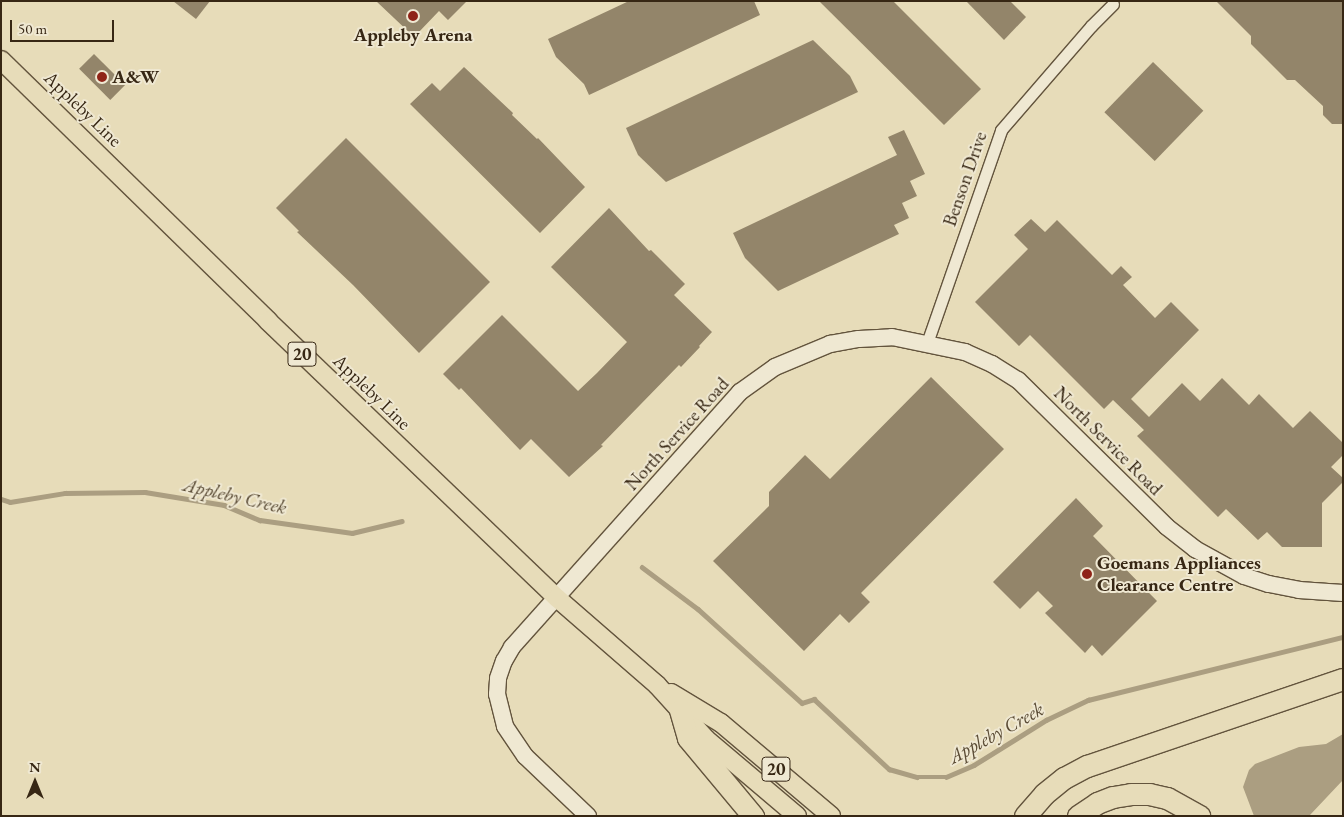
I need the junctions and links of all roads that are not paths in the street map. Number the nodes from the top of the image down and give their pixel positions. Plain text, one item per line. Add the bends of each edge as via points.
1 (1113, 4) dead end
2 (1, 60) edge
3 (927, 343) junction
4 (1343, 593) edge
5 (557, 598) junction
6 (1343, 680) edge
7 (657, 685) junction
8 (680, 710) junction
9 (588, 816) edge
10 (753, 816) edge
11 (797, 816) edge
12 (831, 816) edge
13 (1024, 816) edge
14 (1078, 816) edge
15 (1199, 816) edge

1 - 3 street, Benson Drive via 1001,130
2 - 5 main road, Appleby Line / 20 via 268,322
3 - 4 street, North Service Road via 965,352 1018,380 1168,527 1195,549 1244,576 1269,584
3 - 5 street, North Service Road via 892,337 859,339 830,344 775,367 740,392
5 - 7 main road, Appleby Line / 20
5 - 9 street, North Service Road via 512,647 498,678 497,694 505,726 525,756
6 - 13 highway via 1086,766 1050,789
7 - 8 main road, Appleby Line / 20
7 - 12 main road, Appleby Line / 20 via 721,723
8 - 10 highway via 688,738
8 - 11 main road, Appleby Line / 20 via 706,739
14 - 15 highway via 1113,796 1131,794 1167,798

